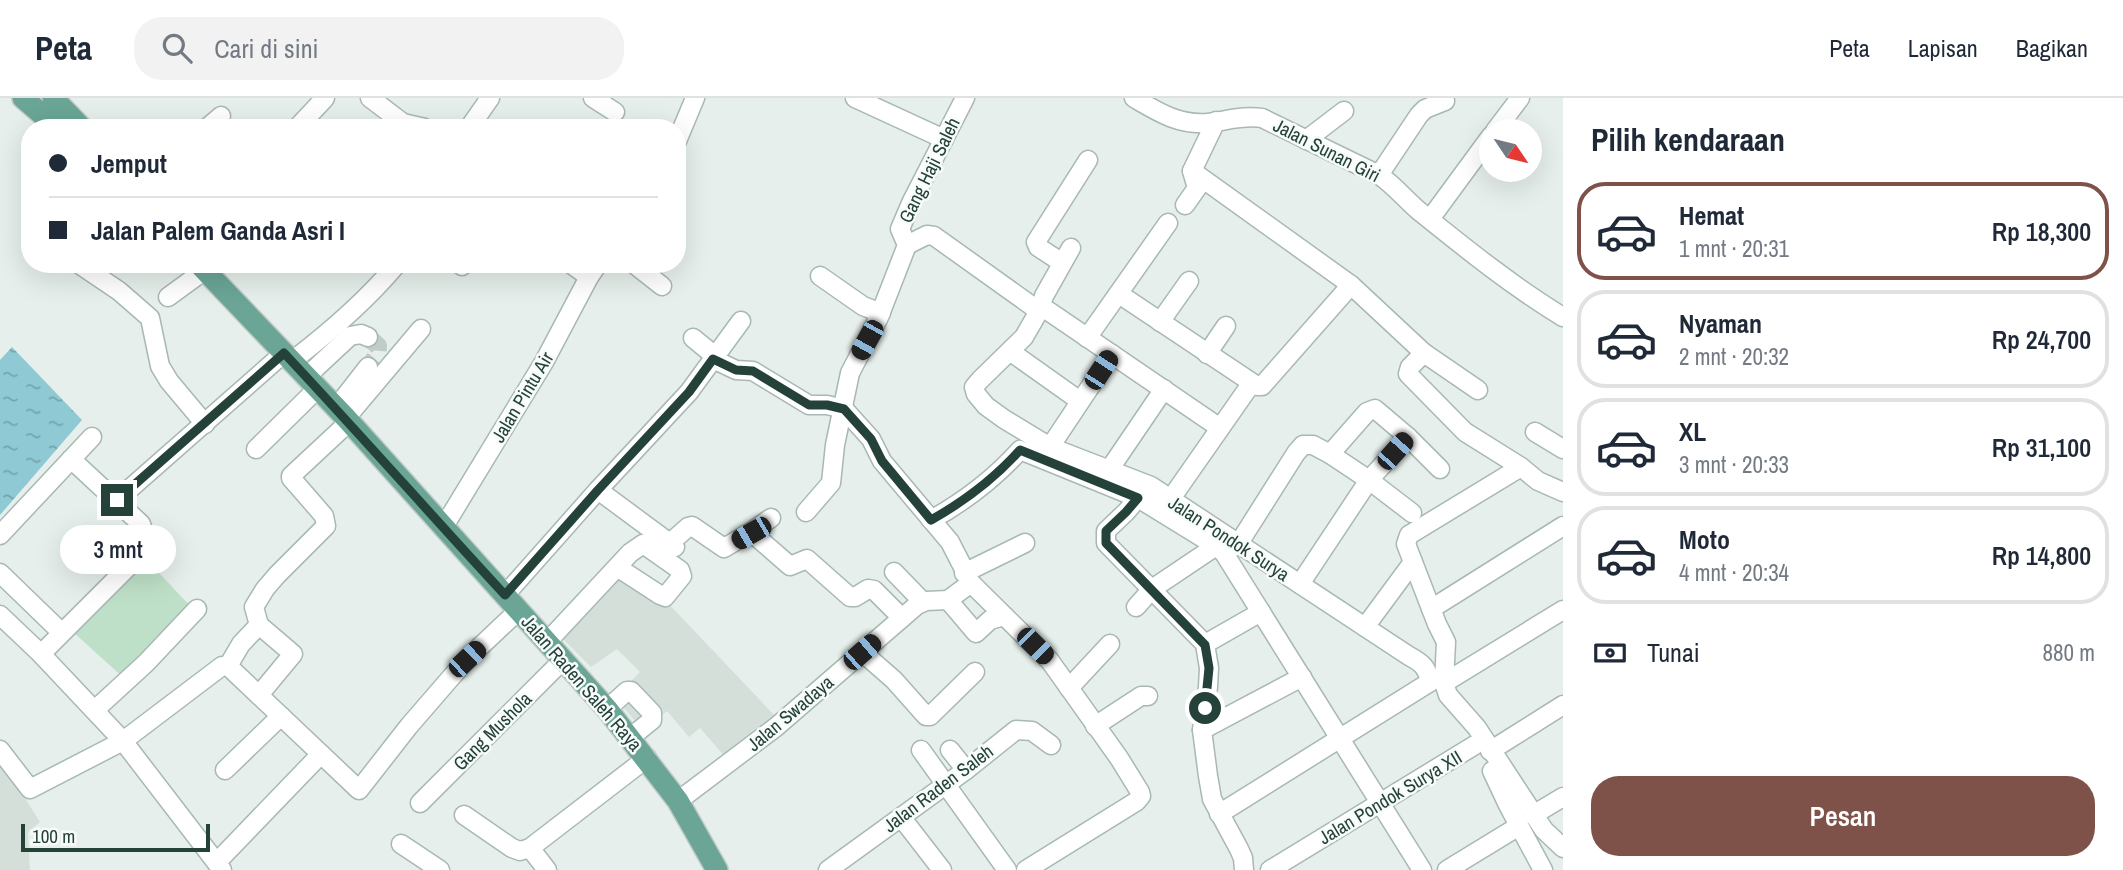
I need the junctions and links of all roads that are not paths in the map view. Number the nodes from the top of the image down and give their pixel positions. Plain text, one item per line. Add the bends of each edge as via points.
1 (23, 98) edge
2 (53, 98) edge
3 (325, 98) edge
4 (370, 98) edge
5 (490, 98) edge
6 (593, 98) edge
7 (695, 98) edge
8 (855, 98) edge
9 (965, 98) edge
10 (1134, 98) edge
11 (1520, 98) edge
12 (1445, 101) dead end
13 (1344, 111) dead end
14 (615, 112) dead end
15 (221, 116) dead end
16 (48, 119) edge
17 (73, 119) edge
18 (218, 119) edge
19 (305, 119) edge
20 (398, 119) edge
21 (475, 119) edge
22 (1504, 119) edge
23 (686, 120) edge
24 (1216, 121) junction
25 (944, 139) junction
26 (1306, 140) junction
27 (1479, 152) edge
28 (1088, 160) dead end
29 (1192, 172) junction
30 (1378, 174) junction
31 (1185, 205) dead end
32 (1430, 219) junction
33 (1168, 223) dead end
34 (907, 245) junction
35 (92, 273) edge
36 (195, 273) edge
37 (208, 273) edge
38 (390, 273) edge
39 (593, 273) edge
40 (645, 273) edge
41 (820, 276) dead end
42 (1189, 281) dead end
43 (1351, 285) junction
44 (662, 286) dead end
45 (1119, 294) junction
46 (167, 297) dead end
47 (1040, 309) junction
48 (1560, 310) edge
49 (881, 313) junction
50 (741, 321) dead end
51 (1160, 322) junction
52 (1226, 327) dead end
53 (421, 329) dead end
54 (368, 337) dead end
55 (693, 338) dead end
56 (1087, 338) junction
57 (1011, 352) junction
58 (1424, 353) junction
59 (1112, 354) junction
60 (1207, 354) junction
61 (288, 357) junction
62 (714, 357) junction
63 (368, 367) tunnel mouth
64 (312, 383) junction
65 (1251, 384) junction
66 (1164, 389) junction
67 (1478, 390) dead end
68 (1080, 401) junction
69 (844, 409) junction
70 (344, 416) junction
71 (205, 424) junction
72 (1220, 428) junction
73 (1535, 432) dead end
74 (92, 437) dead end
75 (1408, 437) junction
76 (1050, 447) junction
77 (1563, 449) edge
78 (256, 450) dead end
79 (1330, 454) junction
80 (71, 459) junction
81 (1521, 467) junction
82 (1440, 469) dead end
83 (1110, 470) junction
84 (1369, 480) junction
85 (598, 490) junction
86 (1563, 492) edge
87 (1138, 498) junction
88 (117, 500) junction
89 (1170, 500) junction
90 (806, 512) dead end
91 (1412, 513) dead end
92 (771, 518) dead end
93 (931, 520) junction
94 (1563, 526) edge
95 (443, 528) junction
96 (751, 533) junction
97 (0, 535) edge
98 (1025, 543) dead end
99 (1226, 547) junction
100 (1413, 562) dead end
101 (617, 567) dead end
102 (894, 572) dead end
103 (0, 573) edge
104 (967, 578) junction
105 (1300, 584) junction
106 (1152, 589) junction
107 (948, 600) junction
108 (512, 602) junction
109 (923, 602) junction
110 (1136, 607) dead end
111 (197, 608) dead end
112 (1431, 609) junction
113 (1563, 610) edge
114 (1262, 612) junction
115 (1004, 616) junction
116 (902, 618) junction
117 (3, 623) edge
118 (259, 625) junction
119 (1365, 627) junction
120 (61, 632) junction
121 (548, 641) junction
122 (1110, 644) dead end
123 (1205, 645) junction
124 (862, 652) junction
125 (41, 654) junction
126 (564, 659) junction
127 (228, 666) junction
128 (975, 672) dead end
129 (1301, 677) junction
130 (1437, 683) junction
131 (1069, 688) junction
132 (259, 695) junction
133 (1148, 696) dead end
134 (1563, 705) edge
135 (98, 707) dead end
136 (607, 709) junction
137 (281, 716) junction
138 (1095, 726) junction
139 (1202, 730) junction
140 (631, 737) junction
141 (1340, 739) junction
142 (123, 741) junction
143 (1051, 745) dead end
144 (1482, 748) junction
145 (0, 750) edge
146 (921, 750) dead end
147 (950, 750) dead end
148 (321, 754) junction
149 (647, 758) junction
150 (225, 770) dead end
151 (966, 770) junction
152 (947, 783) junction
153 (1563, 797) edge
154 (678, 801) junction
155 (420, 803) dead end
156 (1380, 803) junction
157 (1219, 814) junction
158 (464, 815) dead end
159 (901, 817) junction
160 (1526, 820) junction
161 (401, 844) dead end
162 (530, 848) junction
163 (1563, 848) edge
164 (219, 866) edge
165 (440, 870) edge
166 (547, 870) edge
167 (717, 870) edge
168 (828, 870) edge
169 (942, 870) edge
170 (1007, 870) edge
171 (1027, 870) edge
172 (1244, 870) edge
173 (1270, 870) edge
174 (1422, 870) edge
175 (1447, 870) edge
176 (1543, 870) edge

1 - 16 main road
2 - 17 main road
3 - 19 street
4 - 20 street
5 - 21 street
6 - 14 street
7 - 23 street
8 - 25 street
9 - 25 street, Gang Haji Saleh
10 - 24 street, Jalan Sunan Giri via 1177,121
11 - 22 street
12 - 30 street via 1419,115
13 - 26 street
15 - 18 street
24 - 26 street, Jalan Sunan Giri via 1262,118
24 - 29 street
25 - 34 street, Gang Haji Saleh via 900,229
26 - 30 street, Jalan Sunan Giri
27 - 32 street
28 - 47 street via 1037,242 1038,247 1066,255
29 - 31 street via 1196,188
29 - 43 street
30 - 32 street, Jalan Sunan Giri
32 - 48 street, Jalan Sunan Giri via 1532,298
33 - 45 street
34 - 47 street via 934,236
34 - 49 street, Gang Haji Saleh
35 - 71 street via 150,318 160,366
36 - 46 street
37 - 61 main road, Jalan Raden Saleh Raya
38 - 61 street via 330,332
39 - 95 street, Jalan Pintu Air
40 - 44 street
41 - 49 street
42 - 51 street
43 - 58 street
43 - 65 street via 1262,386
45 - 51 street
45 - 56 street
47 - 56 street
47 - 57 street
49 - 69 street, Gang Haji Saleh via 850,373
50 - 62 street
51 - 60 street
52 - 60 street
53 - 70 street
54 - 64 street via 350,336
55 - 62 street
56 - 59 street
57 - 68 street
57 - 76 street, Jalan Pondok Surya via 974,387 976,394 1004,419
58 - 67 street
58 - 81 street via 1408,374 1465,432
59 - 66 street
59 - 68 street
60 - 65 street
61 - 64 main road, Jalan Raden Saleh Raya
61 - 71 street
62 - 69 street via 736,370 753,371 809,405
62 - 85 street via 689,392
63 - 70 street
64 - 70 main road, Jalan Raden Saleh Raya
64 - 78 street
65 - 72 street
66 - 72 street
66 - 83 street
68 - 76 street
69 - 90 street, Gang Haji Saleh via 831,484
69 - 93 street
70 - 95 main road, Jalan Raden Saleh Raya
70 - 118 street via 291,478 324,516 326,526 265,589 254,607
71 - 88 street
72 - 89 street
73 - 77 street
74 - 80 street
75 - 79 street via 1375,409 1367,412
75 - 82 street
75 - 84 street
76 - 83 street, Jalan Pondok Surya
79 - 84 street
79 - 99 street via 1303,445
80 - 88 street
80 - 97 street
81 - 86 street
81 - 112 street via 1409,536 1407,548
83 - 89 street, Jalan Pondok Surya via 1151,486
84 - 91 street
84 - 105 street
85 - 96 street via 672,545 692,526 724,548
85 - 108 street
87 - 93 street via 1020,450 988,482
87 - 99 street
87 - 106 street via 1106,531 1106,543
88 - 120 street via 141,524 147,545
89 - 99 street, Jalan Pondok Surya
92 - 96 street
93 - 104 street via 950,542
94 - 112 street
95 - 108 main road, Jalan Raden Saleh Raya
96 - 116 street via 790,566 807,559 850,597 874,590
98 - 104 street
99 - 105 street, Jalan Pondok Surya
99 - 106 street
99 - 114 street
100 - 119 street
101 - 121 street
102 - 109 street
103 - 120 street
104 - 107 street
104 - 115 street
105 - 119 street, Jalan Pondok Surya
106 - 110 street
106 - 123 street
107 - 109 street
107 - 115 street via 976,633 990,620
108 - 121 main road, Jalan Raden Saleh Raya
108 - 148 street via 359,790
109 - 116 street, Jalan Swadaya
111 - 135 street
112 - 130 street via 1447,642
113 - 130 street
114 - 123 street
114 - 129 street
115 - 131 street via 1050,661
116 - 124 street, Jalan Swadaya
117 - 125 street
118 - 127 street via 240,644
118 - 132 street via 293,654
119 - 130 street, Jalan Pondok Surya via 1423,664
120 - 125 street
121 - 126 main road, Jalan Raden Saleh Raya
122 - 131 street
123 - 139 street via 1209,668
124 - 128 street via 926,716
124 - 154 street, Jalan Swadaya via 776,727
125 - 142 street
126 - 136 main road, Jalan Raden Saleh Raya
126 - 155 street, Gang Mushola
127 - 132 street
127 - 142 street
129 - 139 street
129 - 141 street
130 - 141 street
130 - 144 street, Jalan Pondok Surya via 1477,727
131 - 138 street
132 - 137 street
133 - 138 street
134 - 144 street, Jalan Pondok Surya XII
136 - 140 main road, Jalan Raden Saleh Raya
136 - 140 street via 631,691 652,713 652,720
137 - 148 street
137 - 150 street
138 - 171 street via 1141,796
139 - 157 street via 1212,799
140 - 149 main road, Jalan Raden Saleh Raya
141 - 156 street
141 - 157 street
142 - 145 street via 30,789
142 - 164 street
143 - 151 street, Jalan Raden Saleh via 1032,731 1016,730
144 - 156 street, Jalan Pondok Surya XII
144 - 160 street, Jalan Pondok Surya
146 - 152 street
147 - 151 street
148 - 164 street
149 - 154 main road, Jalan Raden Saleh Raya
149 - 162 street
151 - 152 street, Jalan Raden Saleh
152 - 159 street, Jalan Raden Saleh
152 - 170 street
153 - 160 street
154 - 167 main road, Jalan Raden Saleh Raya
156 - 173 street, Jalan Pondok Surya XII
156 - 174 street
157 - 172 street via 1239,849
158 - 162 street via 512,848
159 - 168 street, Jalan Raden Saleh
159 - 169 street
160 - 163 street
160 - 175 street
160 - 176 street
161 - 165 street
162 - 166 street

